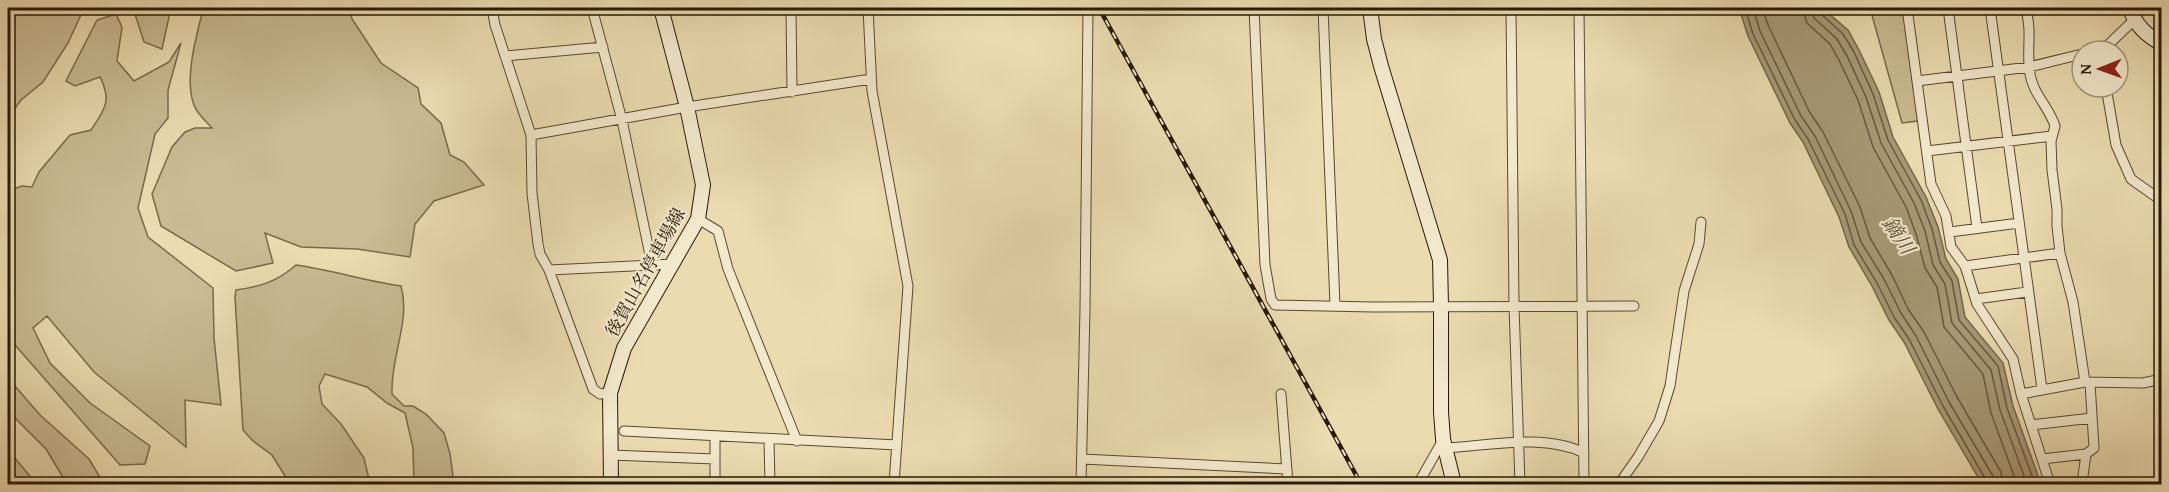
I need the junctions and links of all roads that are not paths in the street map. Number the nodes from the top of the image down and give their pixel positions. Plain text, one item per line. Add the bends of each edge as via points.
1 (492, 8) edge
2 (592, 8) edge
3 (661, 8) edge
4 (791, 8) edge
5 (868, 8) edge
6 (1088, 8) edge
7 (1254, 8) edge
8 (1323, 8) edge
9 (1370, 8) edge
10 (1511, 8) edge
11 (1579, 8) edge
12 (1907, 8) edge
13 (1948, 8) edge
14 (1990, 8) edge
15 (2025, 8) edge
16 (2132, 14) edge
17 (2112, 39) edge
18 (2162, 44) edge
19 (603, 47) junction
20 (505, 56) junction
21 (2070, 57) edge
22 (2029, 67) junction
23 (1998, 71) junction
24 (1957, 77) junction
25 (871, 79) junction
26 (1917, 81) junction
27 (792, 92) junction
28 (2108, 99) edge
29 (687, 107) junction
30 (622, 120) junction
31 (531, 135) junction
32 (2052, 136) junction
33 (2008, 141) junction
34 (1966, 146) junction
35 (1927, 151) junction
36 (2162, 201) edge
37 (699, 219) junction
38 (1701, 222) dead end
39 (2019, 223) junction
40 (1977, 228) junction
41 (1950, 232) junction
42 (2060, 252) junction
43 (2023, 258) junction
44 (674, 264) junction
45 (652, 265) junction
46 (1965, 266) junction
47 (549, 270) junction
48 (2027, 292) junction
49 (1976, 298) junction
50 (1335, 305) junction
51 (1582, 305) junction
52 (1442, 306) junction
53 (1514, 306) junction
54 (1634, 306) dead end
55 (2162, 379) edge
56 (2087, 383) junction
57 (2042, 389) junction
58 (610, 393) junction
59 (1281, 394) dead end
60 (2021, 394) junction
61 (2092, 418) junction
62 (2031, 425) junction
63 (624, 431) dead end
64 (715, 436) junction
65 (769, 440) junction
66 (797, 441) junction
67 (1520, 443) junction
68 (1444, 444) junction
69 (897, 445) junction
70 (1584, 453) junction
71 (2086, 454) junction
72 (610, 456) junction
73 (715, 459) junction
74 (1082, 459) junction
75 (2042, 459) junction
76 (1287, 469) junction
77 (611, 484) edge
78 (716, 484) edge
79 (770, 484) edge
80 (894, 484) edge
81 (1081, 484) edge
82 (1288, 484) edge
83 (1418, 484) edge
84 (1454, 484) edge
85 (1521, 484) edge
86 (1584, 484) edge
87 (1619, 484) edge
88 (2050, 484) edge
89 (2080, 484) edge

1 - 20 street
2 - 19 street
3 - 29 street, 後賀山名停車場線
4 - 27 street
5 - 25 street
6 - 74 street
7 - 50 street via 1265,265 1271,299 1275,305
8 - 50 street
9 - 52 street via 1381,66 1437,248
10 - 53 street
11 - 51 street
12 - 26 street
13 - 24 street
14 - 23 street
15 - 22 street via 2029,19
16 - 17 street
16 - 18 street via 2150,37
19 - 20 street
19 - 30 street
20 - 31 street
21 - 22 street
22 - 23 street
22 - 32 street via 2034,88 2054,122
23 - 24 street
23 - 33 street
24 - 26 street
24 - 34 street
25 - 27 street
25 - 69 street via 908,286
26 - 35 street
27 - 29 street
28 - 36 street via 2116,146 2131,179
29 - 30 street
29 - 37 street, 後賀山名停車場線 via 703,185
30 - 31 street
30 - 45 street
31 - 47 street via 538,243
32 - 33 street
32 - 42 street
33 - 34 street
33 - 39 street
34 - 35 street
34 - 40 street
35 - 41 street via 1931,184
37 - 44 street, 後賀山名停車場線
37 - 66 street via 718,231 728,269
38 - 87 street via 1699,244 1683,291 1667,395 1659,421
39 - 40 street
39 - 43 street
40 - 41 street
41 - 46 street via 1951,247
42 - 43 street
42 - 56 street
43 - 46 street
43 - 48 street
44 - 45 street
44 - 58 street, 後賀山名停車場線 via 624,348
45 - 47 street
46 - 49 street
47 - 58 street via 593,389 600,394
48 - 49 street
48 - 57 street
49 - 60 street via 2013,359
50 - 52 street
51 - 53 street
51 - 54 street
51 - 70 street
52 - 53 street
52 - 68 street
53 - 67 street
55 - 56 street
56 - 57 street
56 - 61 street
57 - 60 street
58 - 72 street, 後賀山名停車場線
59 - 76 street
60 - 62 street
61 - 62 street
61 - 71 street via 2094,448
62 - 75 street
63 - 64 street
64 - 65 street
64 - 73 street
65 - 66 street
65 - 79 street
66 - 69 street
67 - 68 street
67 - 70 street via 1561,446
67 - 85 street
68 - 83 street
68 - 84 street
69 - 80 street
70 - 86 street
71 - 75 street
71 - 89 street
72 - 73 street
72 - 77 street, 後賀山名停車場線
73 - 78 street
74 - 76 street
74 - 81 street
75 - 88 street
76 - 82 street

